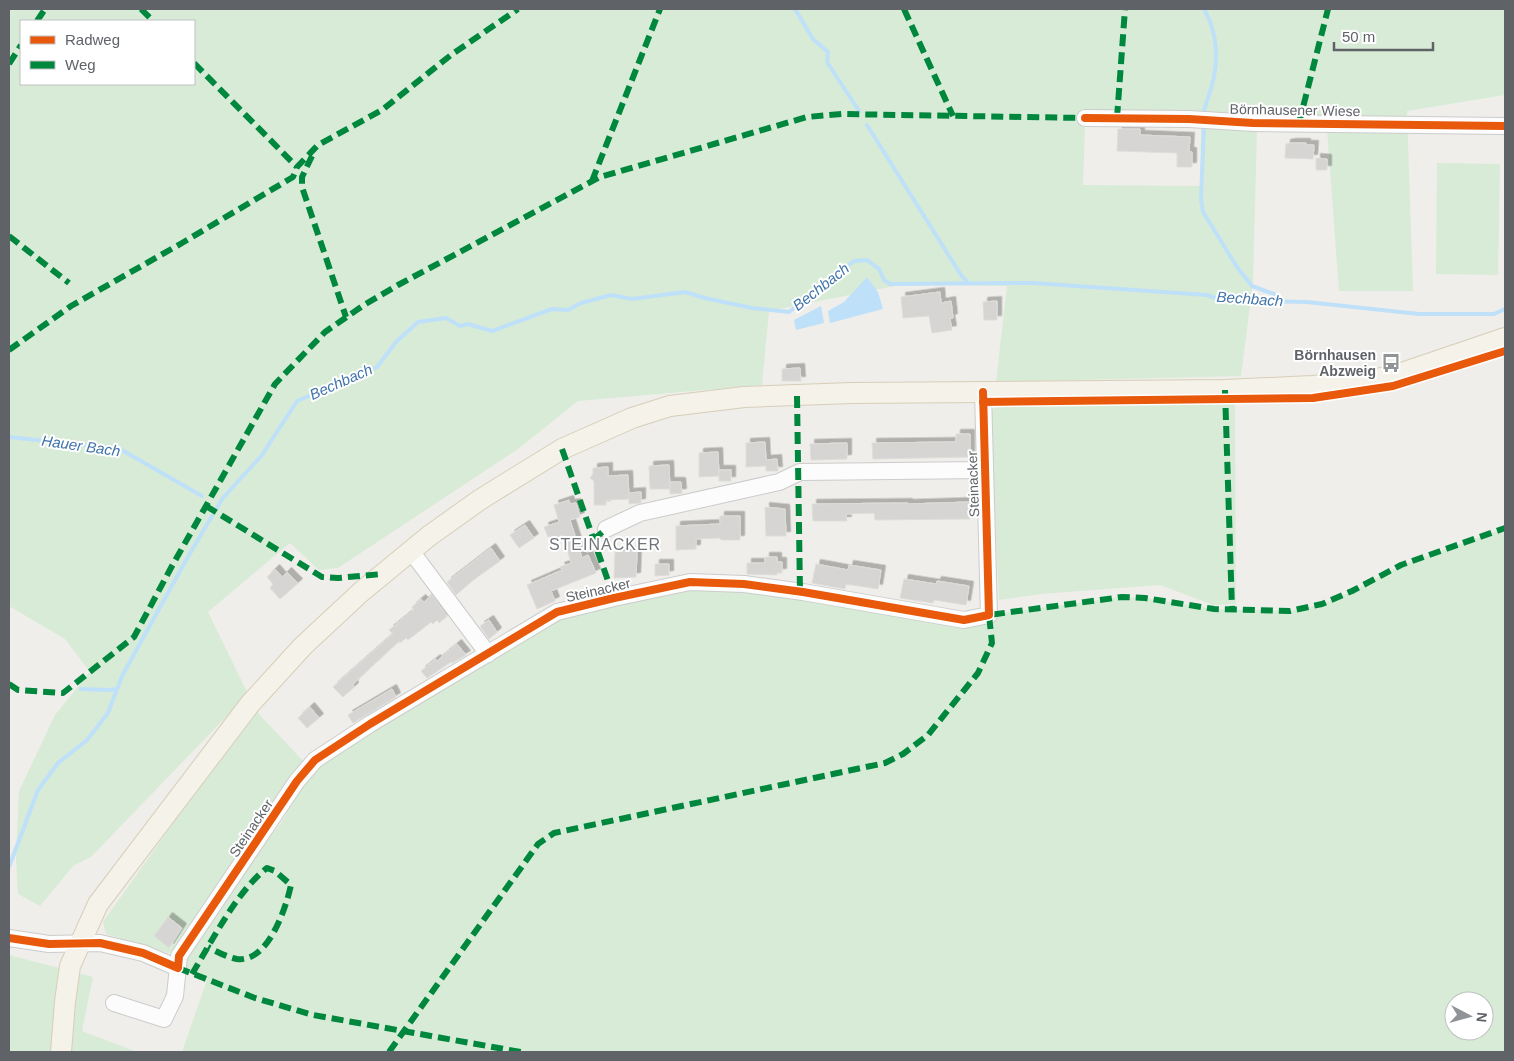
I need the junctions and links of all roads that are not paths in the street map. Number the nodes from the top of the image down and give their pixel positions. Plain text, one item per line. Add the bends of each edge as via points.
1 (1085, 118) dead end
2 (1505, 126) edge
3 (1505, 338) edge
4 (982, 392) junction
5 (985, 470) junction
6 (606, 529) dead end
7 (411, 551) junction
8 (488, 654) junction
9 (9, 938) edge
10 (79, 945) junction
11 (178, 968) junction
12 (114, 1003) dead end
13 (61, 1052) edge

1 - 2 street, Börnhausener Wiese
3 - 4 main road via 1428,365 1364,382 1255,389
4 - 5 street, Steinacker
4 - 7 main road via 744,397 670,406 632,418 562,449 481,499
5 - 6 street, Steinacker via 800,472 779,482 640,513
5 - 8 street, Steinacker via 989,615 964,620 781,589 690,582 558,612
7 - 8 street
7 - 10 main road via 303,646 250,704 98,904
8 - 11 street, Steinacker via 315,760 180,956
9 - 10 street
10 - 11 street via 100,943 143,953
10 - 13 main road via 70,966
11 - 12 street, Steinacker via 175,996 164,1019

